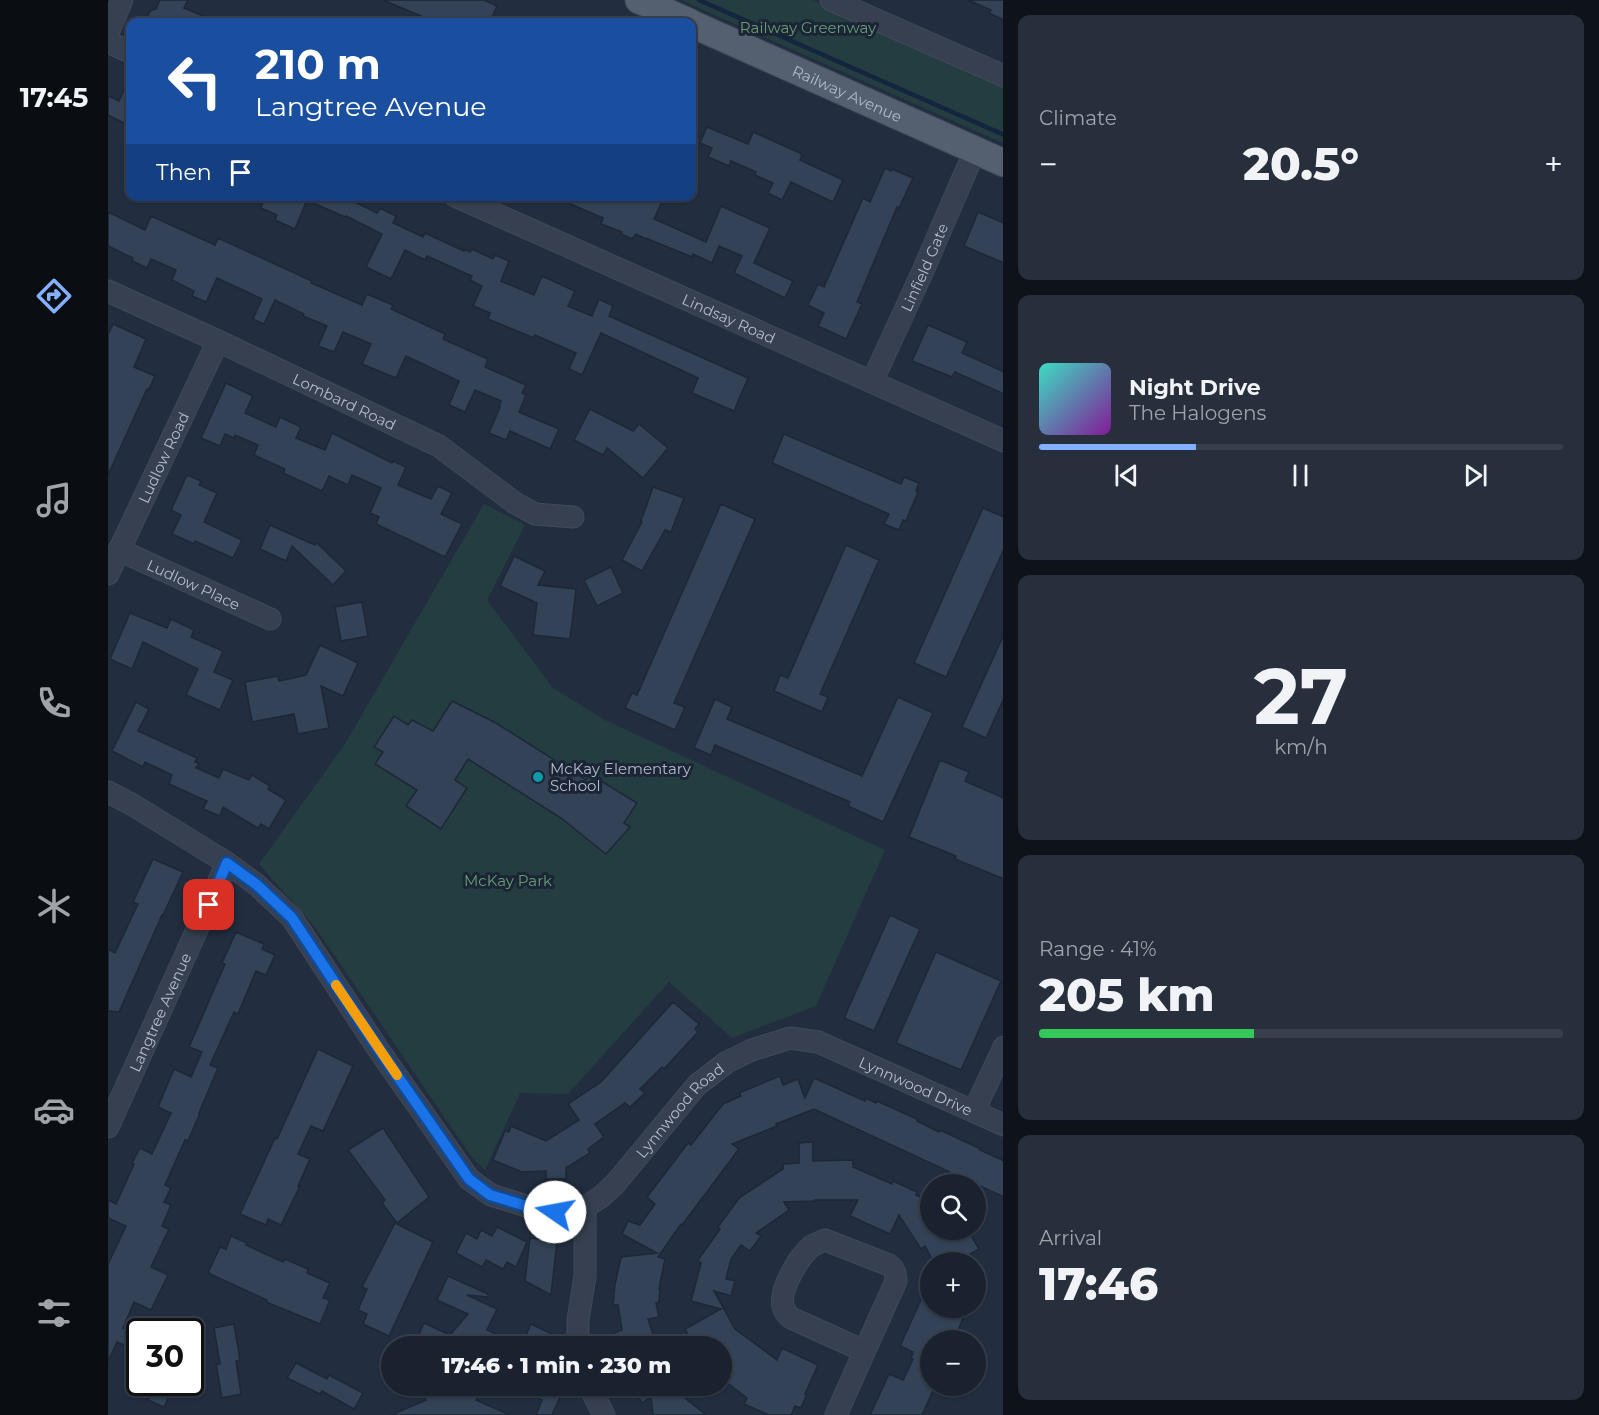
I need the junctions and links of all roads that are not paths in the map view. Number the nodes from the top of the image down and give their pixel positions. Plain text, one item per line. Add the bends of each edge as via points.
1 (122, 0) edge
2 (639, 0) edge
3 (831, 0) edge
4 (679, 18) edge
5 (696, 26) edge
6 (108, 33) edge
7 (108, 42) edge
8 (126, 50) edge
9 (1003, 76) edge
10 (975, 150) junction
11 (1003, 163) edge
12 (466, 201) edge
13 (108, 291) edge
14 (218, 341) junction
15 (872, 382) junction
16 (1003, 441) edge
17 (573, 517) dead end
18 (119, 550) junction
19 (108, 574) edge
20 (270, 618) dead end
21 (108, 792) edge
22 (227, 863) junction
23 (790, 1038) joint
24 (1003, 1049) edge
25 (974, 1111) junction
26 (1003, 1125) edge
27 (108, 1127) edge
28 (585, 1208) junction
29 (578, 1336) edge
30 (864, 1351) junction
31 (594, 1396) edge
32 (604, 1415) edge
33 (836, 1415) edge

1 - 6 street
2 - 4 main road, Railway Avenue
3 - 9 street
5 - 10 main road, Railway Avenue
7 - 8 street
10 - 11 main road, Railway Avenue
10 - 15 street, Linfield Gate
12 - 15 street, Lindsay Road
13 - 14 street, Lombard Road
14 - 17 street, Lombard Road via 439,446 534,514
14 - 18 street, Ludlow Road
15 - 16 street, Lindsay Road
18 - 19 street, Ludlow Road
18 - 20 street, Ludlow Place
21 - 22 street
22 - 27 street, Langtree Avenue
22 - 28 street via 292,918 469,1179 490,1195 523,1205 555,1212
23 - 25 street, Lynnwood Drive via 818,1042
23 - 28 street, Lynnwood Road via 727,1062 697,1085 615,1184
24 - 25 street, Lynnwood Drive
25 - 26 street
28 - 29 street via 585,1276
30 - 30 street via 896,1281 895,1272 889,1265 825,1240 804,1253 794,1268 784,1291 783,1307 791,1318
30 - 33 street
31 - 32 street

